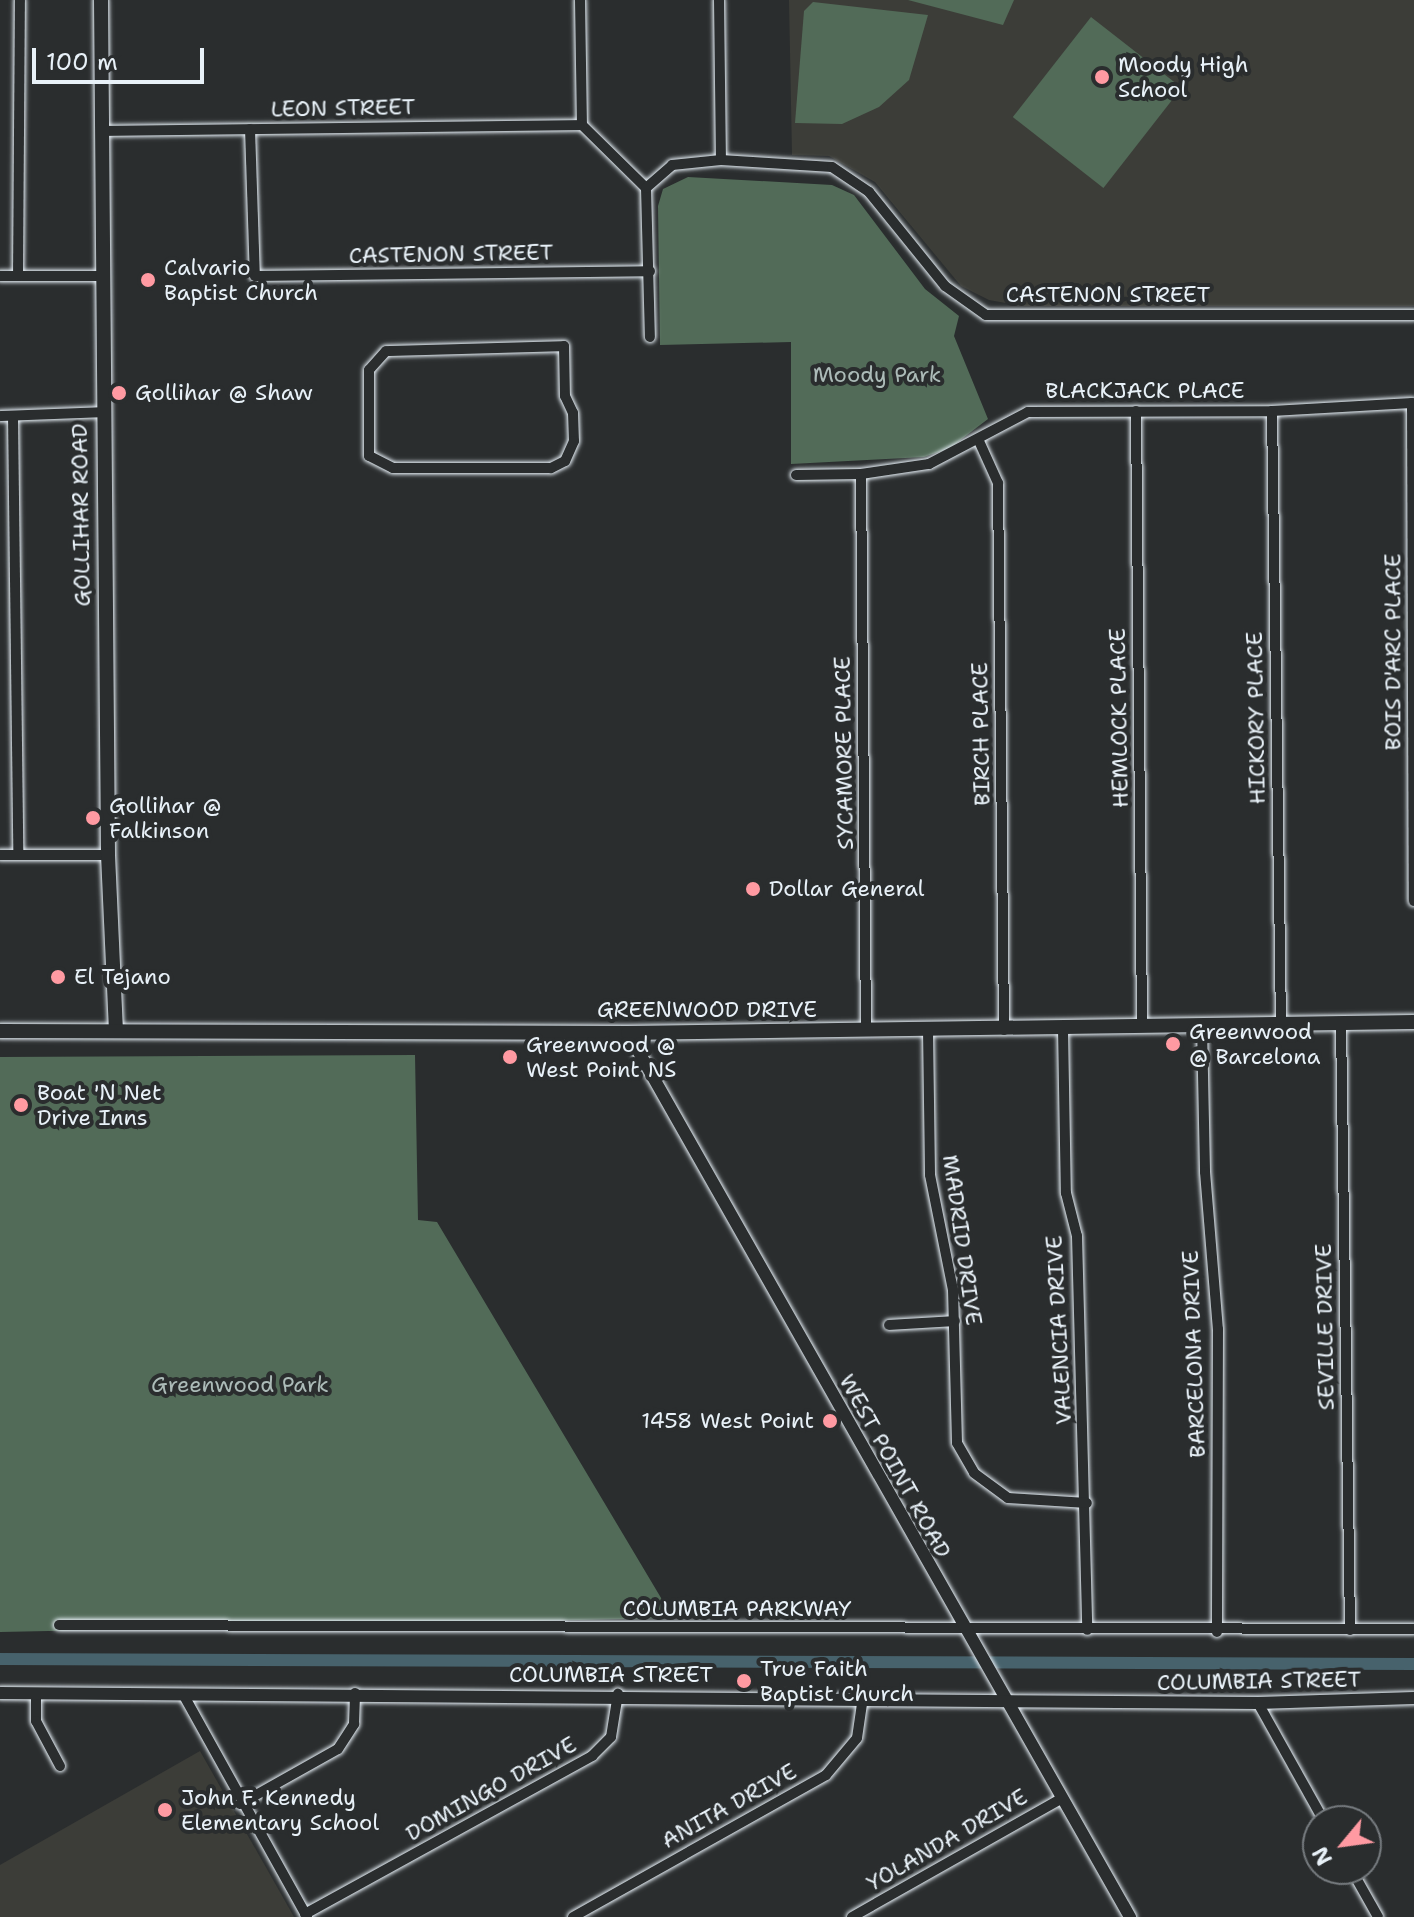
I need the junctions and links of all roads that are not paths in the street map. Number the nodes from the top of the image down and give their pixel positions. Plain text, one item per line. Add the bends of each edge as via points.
1 (20, 0) edge
2 (101, 0) edge
3 (580, 0) edge
4 (719, 0) edge
5 (582, 125) junction
6 (250, 129) junction
7 (104, 131) junction
8 (721, 160) junction
9 (646, 188) junction
10 (650, 271) junction
11 (0, 276) edge
12 (18, 276) junction
13 (104, 276) junction
14 (1414, 315) edge
15 (650, 337) dead end
16 (564, 346) joint
17 (1412, 403) edge
18 (1136, 411) junction
19 (1272, 411) junction
20 (102, 412) junction
21 (0, 416) edge
22 (13, 416) junction
23 (979, 441) junction
24 (861, 474) junction
25 (796, 475) dead end
26 (1413, 670) edge
27 (0, 855) edge
28 (18, 855) junction
29 (108, 855) junction
30 (1414, 901) edge
31 (1414, 1022) edge
32 (1341, 1023) junction
33 (1281, 1024) junction
34 (1142, 1025) junction
35 (1202, 1027) junction
36 (116, 1028) junction
37 (1063, 1029) junction
38 (928, 1030) junction
39 (1004, 1030) junction
40 (0, 1031) edge
41 (866, 1031) junction
42 (628, 1033) junction
43 (955, 1321) junction
44 (889, 1325) dead end
45 (1087, 1503) junction
46 (59, 1625) dead end
47 (1414, 1629) edge
48 (1087, 1630) junction
49 (1350, 1630) junction
50 (965, 1631) junction
51 (1217, 1632) junction
52 (0, 1693) edge
53 (36, 1693) junction
54 (355, 1693) junction
55 (183, 1694) junction
56 (618, 1694) junction
57 (863, 1697) junction
58 (1414, 1698) edge
59 (1006, 1700) junction
60 (1258, 1703) junction
61 (60, 1766) dead end
62 (1062, 1798) junction
63 (240, 1804) junction
64 (1315, 1805) edge
65 (1360, 1885) edge
66 (306, 1915) edge
67 (573, 1917) edge
68 (852, 1917) edge
69 (1130, 1917) edge
70 (1378, 1917) edge

1 - 12 street
2 - 7 main road, GOLLIHAR ROAD
3 - 5 street
4 - 8 street
5 - 6 street, LEON STREET
5 - 9 street
6 - 7 street, LEON STREET
6 - 10 street, CASTENON STREET via 255,276
7 - 13 main road, GOLLIHAR ROAD
8 - 9 street, CASTENON STREET via 672,165
8 - 14 street, CASTENON STREET via 832,167 869,192 945,286 986,315
9 - 10 street
10 - 15 street
11 - 12 street
12 - 13 street
13 - 20 main road, GOLLIHAR ROAD
16 - 16 street via 565,396 573,413 574,441 565,461 551,468 393,468 369,456 369,370 386,351
17 - 19 street, BLACKJACK PLACE
17 - 26 street, BOIS D'ARC PLACE
18 - 19 street, BLACKJACK PLACE
18 - 23 street, BLACKJACK PLACE via 1028,412
18 - 34 street, HEMLOCK PLACE
19 - 33 street, HICKORY PLACE
20 - 22 street
20 - 29 main road, GOLLIHAR ROAD
21 - 22 street
22 - 28 street
23 - 24 street, BLACKJACK PLACE via 929,464
23 - 39 street, BIRCH PLACE via 998,483
24 - 25 street, BLACKJACK PLACE
24 - 41 street, SYCAMORE PLACE
26 - 30 street, BOIS D'ARC PLACE
27 - 28 street
28 - 29 street
29 - 36 main road, GOLLIHAR ROAD
31 - 32 main road, GREENWOOD DRIVE
32 - 33 main road, GREENWOOD DRIVE
32 - 49 street, SEVILLE DRIVE
33 - 35 main road, GREENWOOD DRIVE
34 - 35 main road, GREENWOOD DRIVE
34 - 37 main road, GREENWOOD DRIVE
35 - 51 street, BARCELONA DRIVE via 1205,1172 1218,1329
36 - 40 main road, GREENWOOD DRIVE
36 - 42 main road, GREENWOOD DRIVE
37 - 39 main road, GREENWOOD DRIVE
37 - 45 street, VALENCIA DRIVE via 1066,1193 1077,1236
38 - 39 main road, GREENWOOD DRIVE
38 - 41 main road, GREENWOOD DRIVE
38 - 43 street, MADRID DRIVE via 930,1175
41 - 42 main road, GREENWOOD DRIVE
42 - 50 street, WEST POINT ROAD
43 - 44 street
43 - 45 street, MADRID DRIVE via 955,1429 965,1461 1008,1498
45 - 48 street, VALENCIA DRIVE
46 - 50 street, COLUMBIA PARKWAY
47 - 49 street, COLUMBIA PARKWAY
48 - 50 street, COLUMBIA PARKWAY
48 - 51 street, COLUMBIA PARKWAY
49 - 51 street, COLUMBIA PARKWAY
50 - 59 street, WEST POINT ROAD
52 - 53 street, COLUMBIA STREET
53 - 55 street, COLUMBIA STREET
53 - 61 street via 36,1721
54 - 55 street, COLUMBIA STREET
54 - 56 street, COLUMBIA STREET
54 - 63 street via 354,1724 338,1749
55 - 63 street
56 - 57 street, COLUMBIA STREET
56 - 66 street, DOMINGO DRIVE via 611,1737 592,1756
57 - 59 street, COLUMBIA STREET
57 - 67 street, ANITA DRIVE via 857,1738 826,1775
58 - 60 street, COLUMBIA STREET
59 - 60 street, COLUMBIA STREET
59 - 62 street, WEST POINT ROAD
60 - 64 street
62 - 68 street, YOLANDA DRIVE
62 - 69 street, WEST POINT ROAD
63 - 66 street
65 - 70 street

